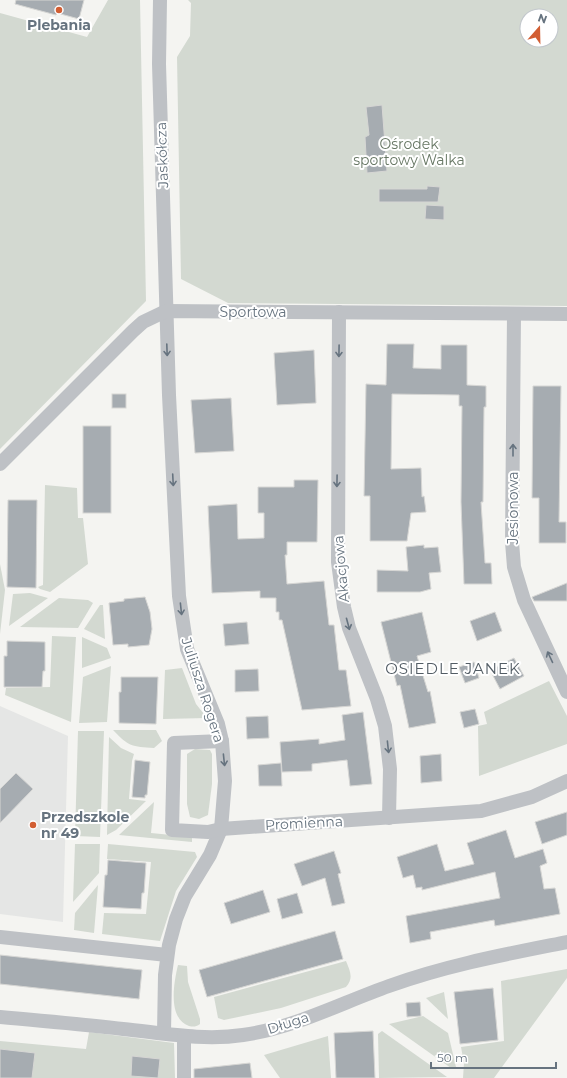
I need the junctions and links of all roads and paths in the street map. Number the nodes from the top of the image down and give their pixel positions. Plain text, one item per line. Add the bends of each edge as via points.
1 (160, 0) edge
2 (166, 311) junction
3 (339, 312) junction
4 (514, 314) junction
5 (567, 314) edge
6 (0, 464) edge
7 (567, 692) edge
8 (222, 741) junction
9 (567, 781) edge
10 (389, 818) junction
11 (221, 828) junction
12 (0, 937) edge
13 (567, 942) edge
14 (167, 955) junction
15 (0, 1017) edge
16 (164, 1033) junction
17 (184, 1037) junction
18 (184, 1078) edge

1 - 2 street, Jaskółcza via 159,64
2 - 3 street, Sportowa
2 - 6 street, Sportowa via 143,322 133,331
2 -> 8 street, Juliusza Rogera via 182,622 191,659 218,724
3 - 4 street, Sportowa
3 -> 10 street, Akacjowa via 338,562 349,628 385,726 390,769
4 - 5 street, Sportowa
7 -> 4 street, Jesionowa via 524,600 514,567
8 -> 11 street, Juliusza Rogera via 225,781
8 - 11 street, Promienna via 174,743 172,830 208,832
9 - 10 street, Promienna via 532,797 481,811
10 - 11 street, Promienna
11 - 14 street, Juliusza Rogera via 210,855 185,896
12 - 14 street
13 - 17 street, Długa via 448,966 261,1032 225,1037
14 - 16 street, Juliusza Rogera
15 - 16 street, Długa
16 - 17 street, Długa
17 - 18 street

